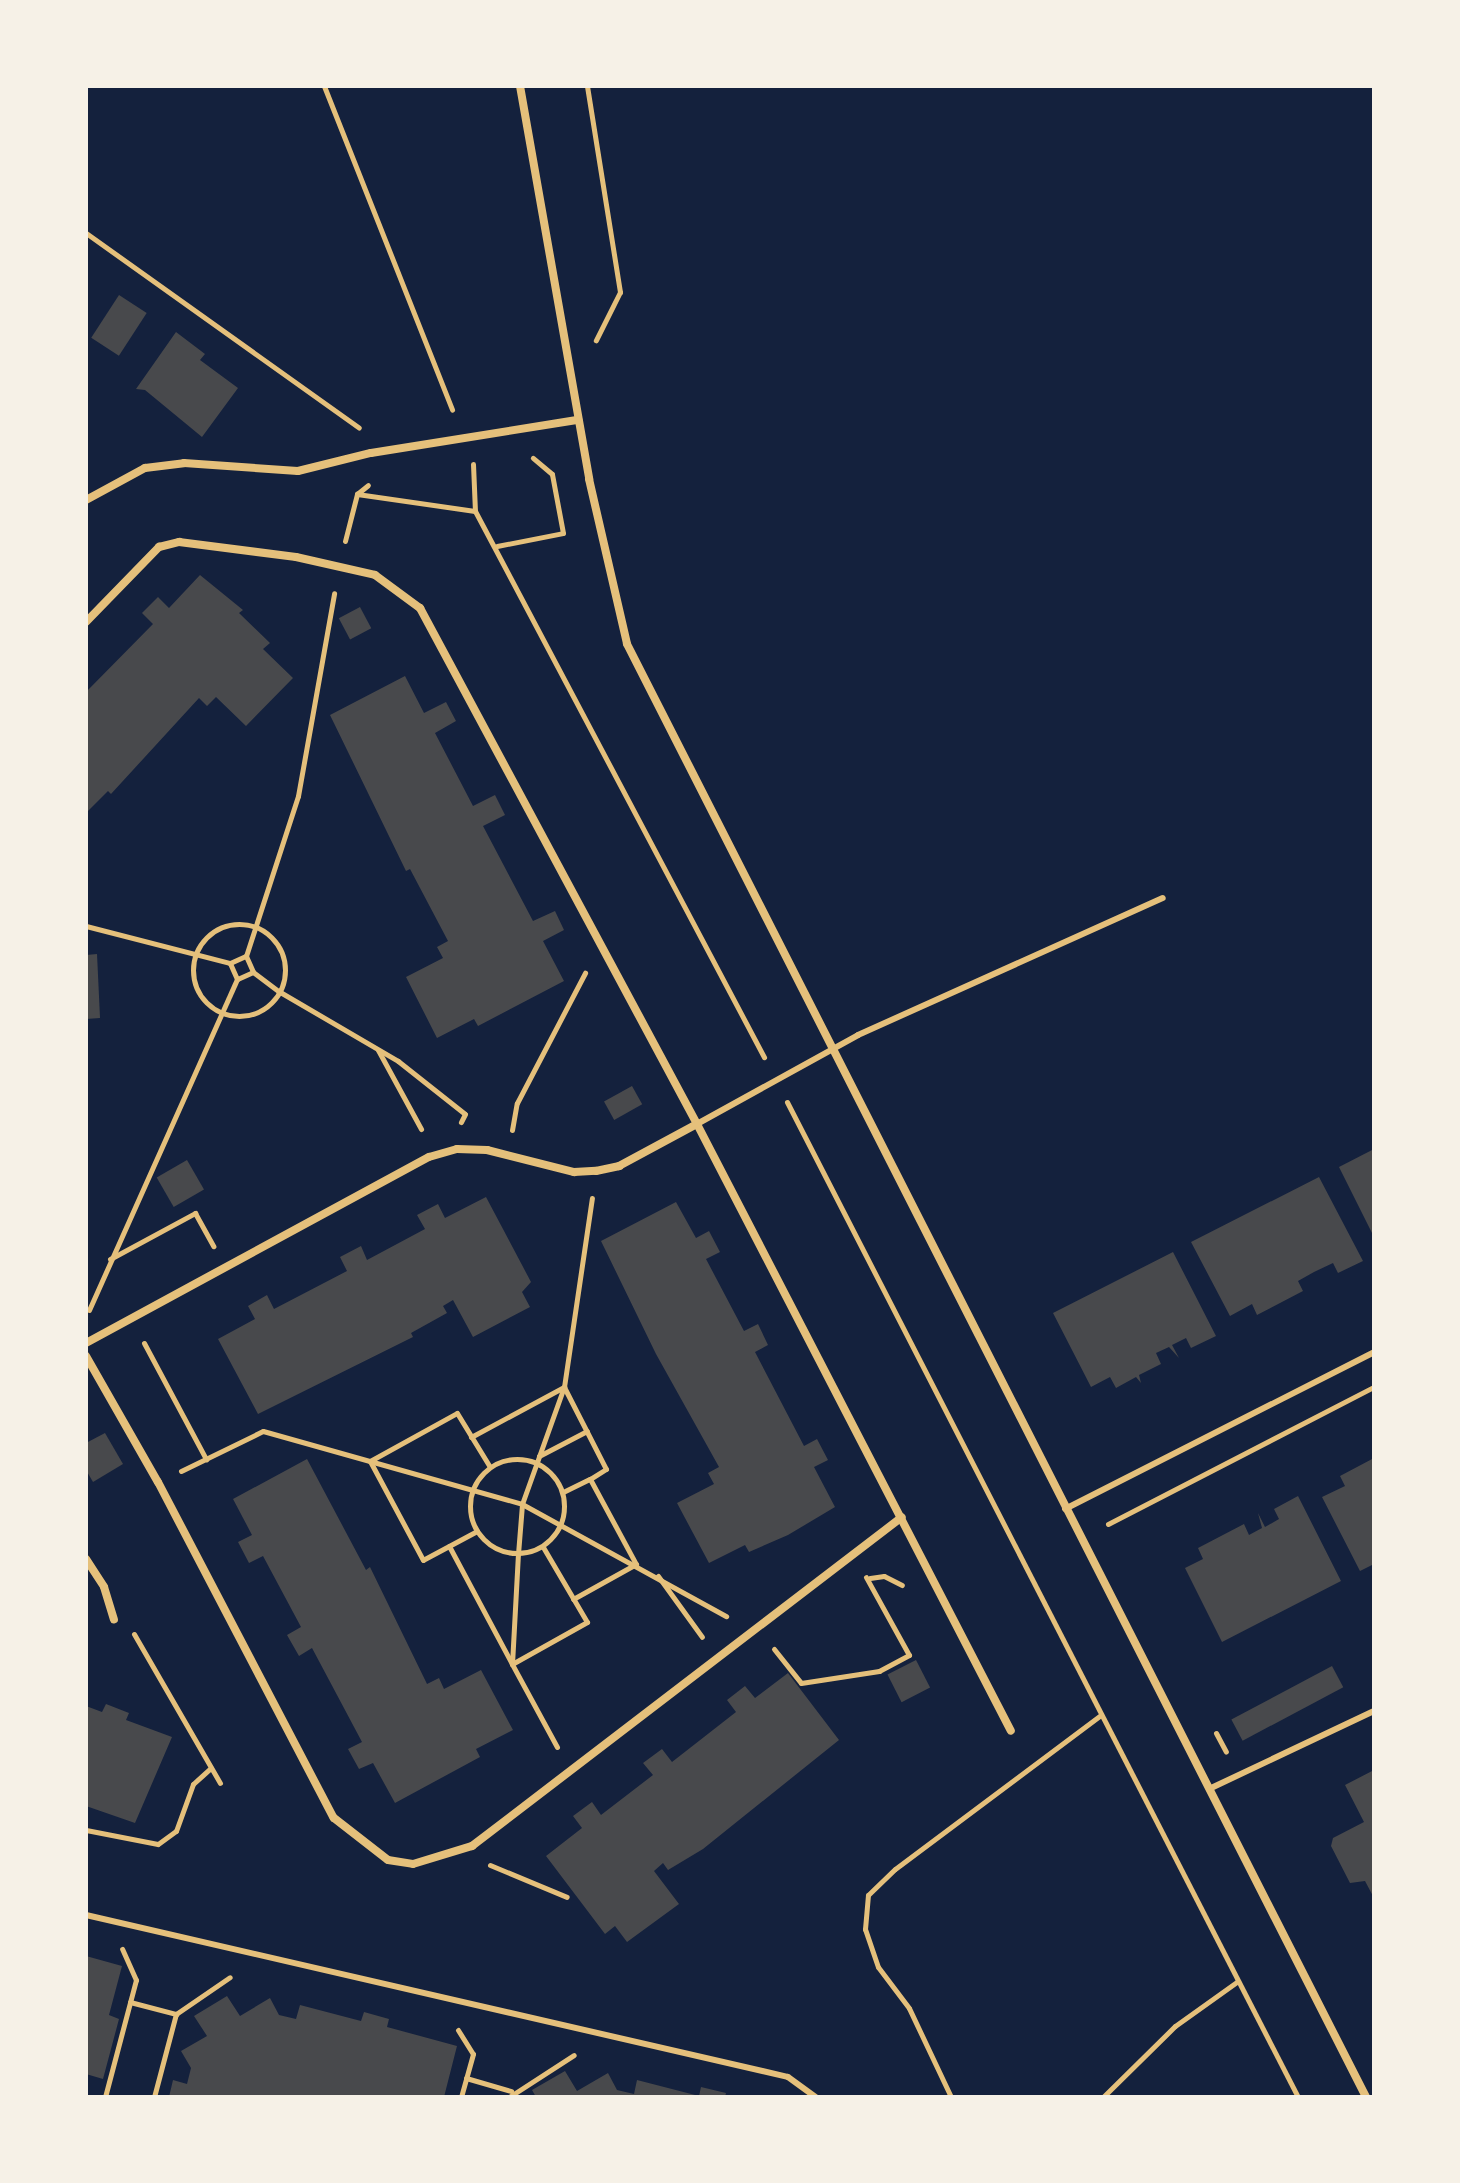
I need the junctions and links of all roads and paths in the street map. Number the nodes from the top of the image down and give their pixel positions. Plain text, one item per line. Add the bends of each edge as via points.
1 (324, 86) edge
2 (520, 86) edge
3 (587, 86) edge
4 (86, 233) edge
5 (598, 352) dead end
6 (466, 409) dead end
7 (578, 420) junction
8 (371, 453) junction
9 (527, 456) dead end
10 (487, 461) dead end
11 (473, 464) junction
12 (459, 466) dead end
13 (357, 494) junction
14 (86, 500) edge
15 (475, 511) junction
16 (497, 546) junction
17 (338, 566) junction
18 (319, 586) dead end
19 (334, 589) junction
20 (346, 591) dead end
21 (86, 622) edge
22 (1163, 898) dead end
23 (86, 926) edge
24 (255, 926) junction
25 (195, 953) junction
26 (246, 956) junction
27 (230, 963) junction
28 (253, 972) junction
29 (596, 978) dead end
30 (237, 979) junction
31 (280, 992) junction
32 (222, 1013) junction
33 (378, 1050) junction
34 (833, 1052) junction
35 (768, 1064) dead end
36 (784, 1096) dead end
37 (697, 1124) junction
38 (447, 1125) dead end
39 (433, 1127) dead end
40 (512, 1132) dead end
41 (580, 1197) dead end
42 (601, 1197) dead end
43 (592, 1200) junction
44 (109, 1260) junction
45 (225, 1267) junction
46 (86, 1323) edge
47 (155, 1331) dead end
48 (86, 1343) edge
49 (1374, 1352) edge
50 (86, 1356) edge
51 (564, 1387) junction
52 (1374, 1387) edge
53 (587, 1431) junction
54 (471, 1437) junction
55 (206, 1459) junction
56 (538, 1459) junction
57 (370, 1461) junction
58 (490, 1467) junction
59 (590, 1479) junction
60 (158, 1482) junction
61 (472, 1491) junction
62 (563, 1492) junction
63 (1093, 1495) junction
64 (522, 1504) junction
65 (1065, 1509) junction
66 (902, 1517) junction
67 (1108, 1524) junction
68 (560, 1525) junction
69 (477, 1531) junction
70 (1115, 1538) dead end
71 (449, 1546) junction
72 (543, 1547) junction
73 (518, 1554) junction
74 (86, 1559) edge
75 (636, 1564) junction
76 (658, 1576) junction
77 (867, 1579) dead end
78 (573, 1599) junction
79 (114, 1620) joint
80 (723, 1627) dead end
81 (713, 1634) dead end
82 (773, 1648) dead end
83 (512, 1664) junction
84 (1374, 1711) edge
85 (1101, 1715) junction
86 (1213, 1727) dead end
87 (1011, 1731) dead end
88 (558, 1749) dead end
89 (211, 1768) junction
90 (1238, 1775) junction
91 (220, 1783) dead end
92 (1209, 1789) junction
93 (86, 1830) edge
94 (86, 1915) edge
95 (110, 1946) dead end
96 (235, 1974) dead end
97 (1239, 1981) junction
98 (130, 2002) junction
99 (176, 2014) junction
100 (456, 2026) dead end
101 (587, 2058) dead end
102 (466, 2078) junction
103 (510, 2094) edge
104 (105, 2097) edge
105 (154, 2097) edge
106 (461, 2097) edge
107 (816, 2097) edge
108 (951, 2097) edge
109 (1103, 2097) edge
110 (1298, 2097) edge
111 (1366, 2097) edge

1 - 6 path via 449,411
2 - 7 street
3 - 5 path via 620,292 595,337
4 - 8 path via 363,431
7 - 8 street
7 - 34 street via 613,601 627,644
8 - 13 path via 375,479
8 - 14 street via 298,471 184,463 145,468
9 - 16 path via 552,474 563,533
10 - 11 path
11 - 12 path
11 - 15 path
13 - 15 path
13 - 17 path
15 - 16 path
16 - 35 path
17 - 19 path
17 - 21 street via 198,543 159,547
17 - 37 street via 375,575 400,590 436,629
18 - 19 path
19 - 20 path
19 - 24 path via 298,796
22 - 34 lane via 858,1035
23 - 25 path
24 - 25 path via 219,928
24 - 26 path
24 - 31 path via 282,952 288,976
25 - 27 path
25 - 32 path via 199,993
26 - 27 path
26 - 28 path
27 - 30 path
28 - 30 path
28 - 31 path
29 - 40 path via 589,965 517,1103
30 - 32 path
31 - 32 path via 255,1014
31 - 33 path
32 - 44 path
33 - 38 path via 465,1114 460,1124
33 - 39 path via 419,1129
34 - 37 lane
34 - 65 street
36 - 85 path
37 - 45 street via 619,1166 596,1171 574,1172 487,1150 443,1153
37 - 66 street
41 - 43 path
42 - 43 path
43 - 51 path
44 - 45 path via 195,1213
44 - 46 path
45 - 48 street
47 - 55 path via 142,1338
49 - 63 lane
50 - 60 street
51 - 53 path
51 - 54 path
51 - 56 path
52 - 67 path
53 - 56 path
53 - 59 path via 606,1469
54 - 57 path via 457,1413
54 - 58 path
55 - 57 path via 263,1431
55 - 60 path
56 - 58 path via 516,1458
56 - 62 path
56 - 64 path
57 - 61 path
57 - 71 path via 423,1560
58 - 61 path
59 - 62 path
59 - 75 path
60 - 66 street via 334,1818 388,1860 413,1864 472,1846
61 - 64 path
61 - 69 path via 469,1510
62 - 68 path
63 - 65 lane
63 - 67 path
64 - 68 path
64 - 73 path
65 - 92 street
66 - 87 street
67 - 70 path
68 - 72 path
68 - 75 path
69 - 71 path
69 - 73 path via 497,1550
71 - 83 path
72 - 73 path
72 - 78 path
73 - 83 path
74 - 79 street via 104,1587
75 - 76 path
75 - 78 path
76 - 80 path via 732,1619
76 - 81 path via 704,1641
77 - 82 path via 909,1655 879,1671 801,1683
78 - 83 path via 587,1622
79 - 89 path via 137,1636 155,1663
83 - 88 path
84 - 90 lane
85 - 97 path
85 - 108 path via 895,1869 868,1895 865,1929 878,1967 909,2008
86 - 90 path
89 - 91 path
89 - 93 path via 193,1784 176,1831 158,1844
90 - 92 lane
92 - 111 street
94 - 107 lane via 788,2077
95 - 98 path via 122,1949 136,1980
96 - 99 path
97 - 109 path via 1175,2026
97 - 110 path
98 - 99 path
98 - 104 path
99 - 105 path
100 - 102 path via 473,2054
101 - 103 path via 573,2054
102 - 103 path
102 - 106 path

